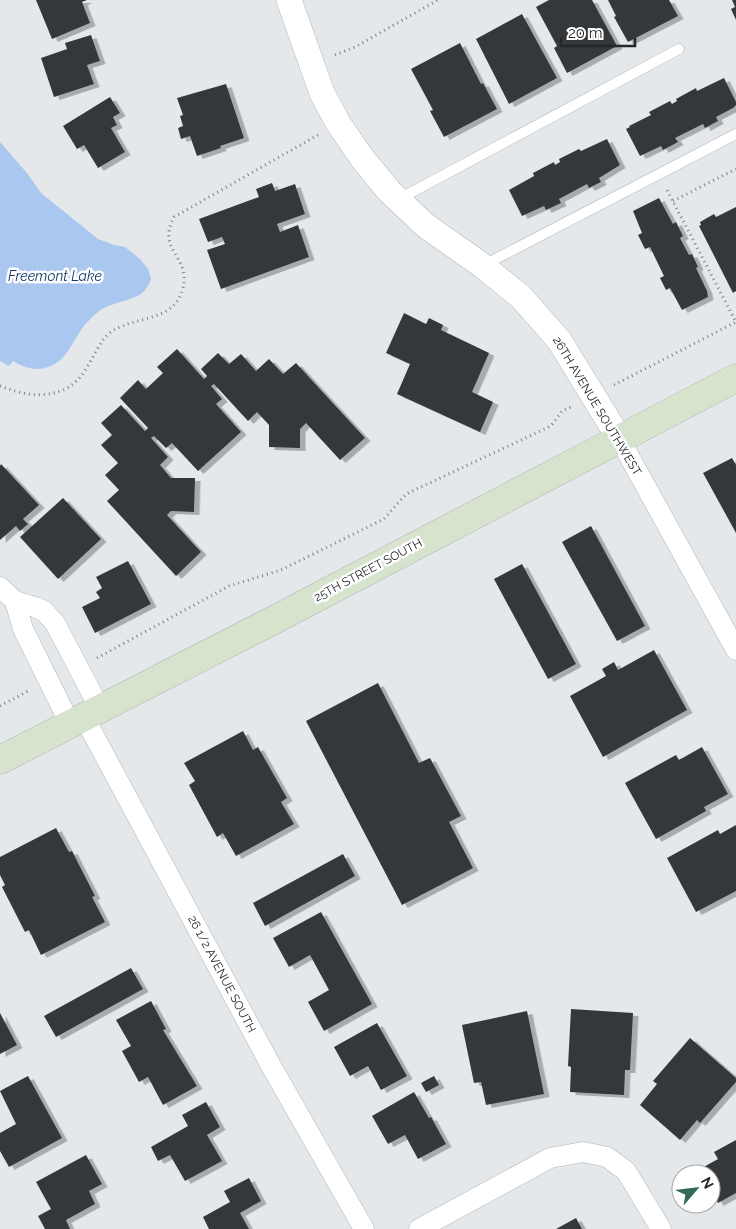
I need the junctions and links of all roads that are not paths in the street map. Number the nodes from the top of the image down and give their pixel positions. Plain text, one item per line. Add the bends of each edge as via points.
1 (290, 0) edge
2 (679, 49) dead end
3 (736, 134) edge
4 (398, 200) junction
5 (483, 266) junction
6 (736, 378) edge
7 (619, 438) junction
8 (0, 587) edge
9 (15, 601) junction
10 (736, 650) edge
11 (85, 716) junction
12 (0, 760) edge
13 (364, 1229) edge
14 (419, 1229) edge
15 (661, 1229) edge

1 - 4 street, 26TH AVENUE SOUTHWEST via 322,93 338,123 362,158
2 - 4 lane
3 - 5 lane
4 - 5 street, 26TH AVENUE SOUTHWEST via 426,226
5 - 7 street, 26TH AVENUE SOUTHWEST via 521,297 559,340
6 - 7 main road, 25TH STREET SOUTH
7 - 10 street, 26TH AVENUE SOUTHWEST
7 - 11 main road, 25TH STREET SOUTH
8 - 9 street
9 - 11 street via 23,629 49,680
9 - 11 street via 44,611 55,623 79,667
11 - 12 main road, 25TH STREET SOUTH
11 - 13 street, 26 1/2 AVENUE SOUTH via 270,1064
14 - 15 street via 550,1158 583,1152 607,1157 626,1171

